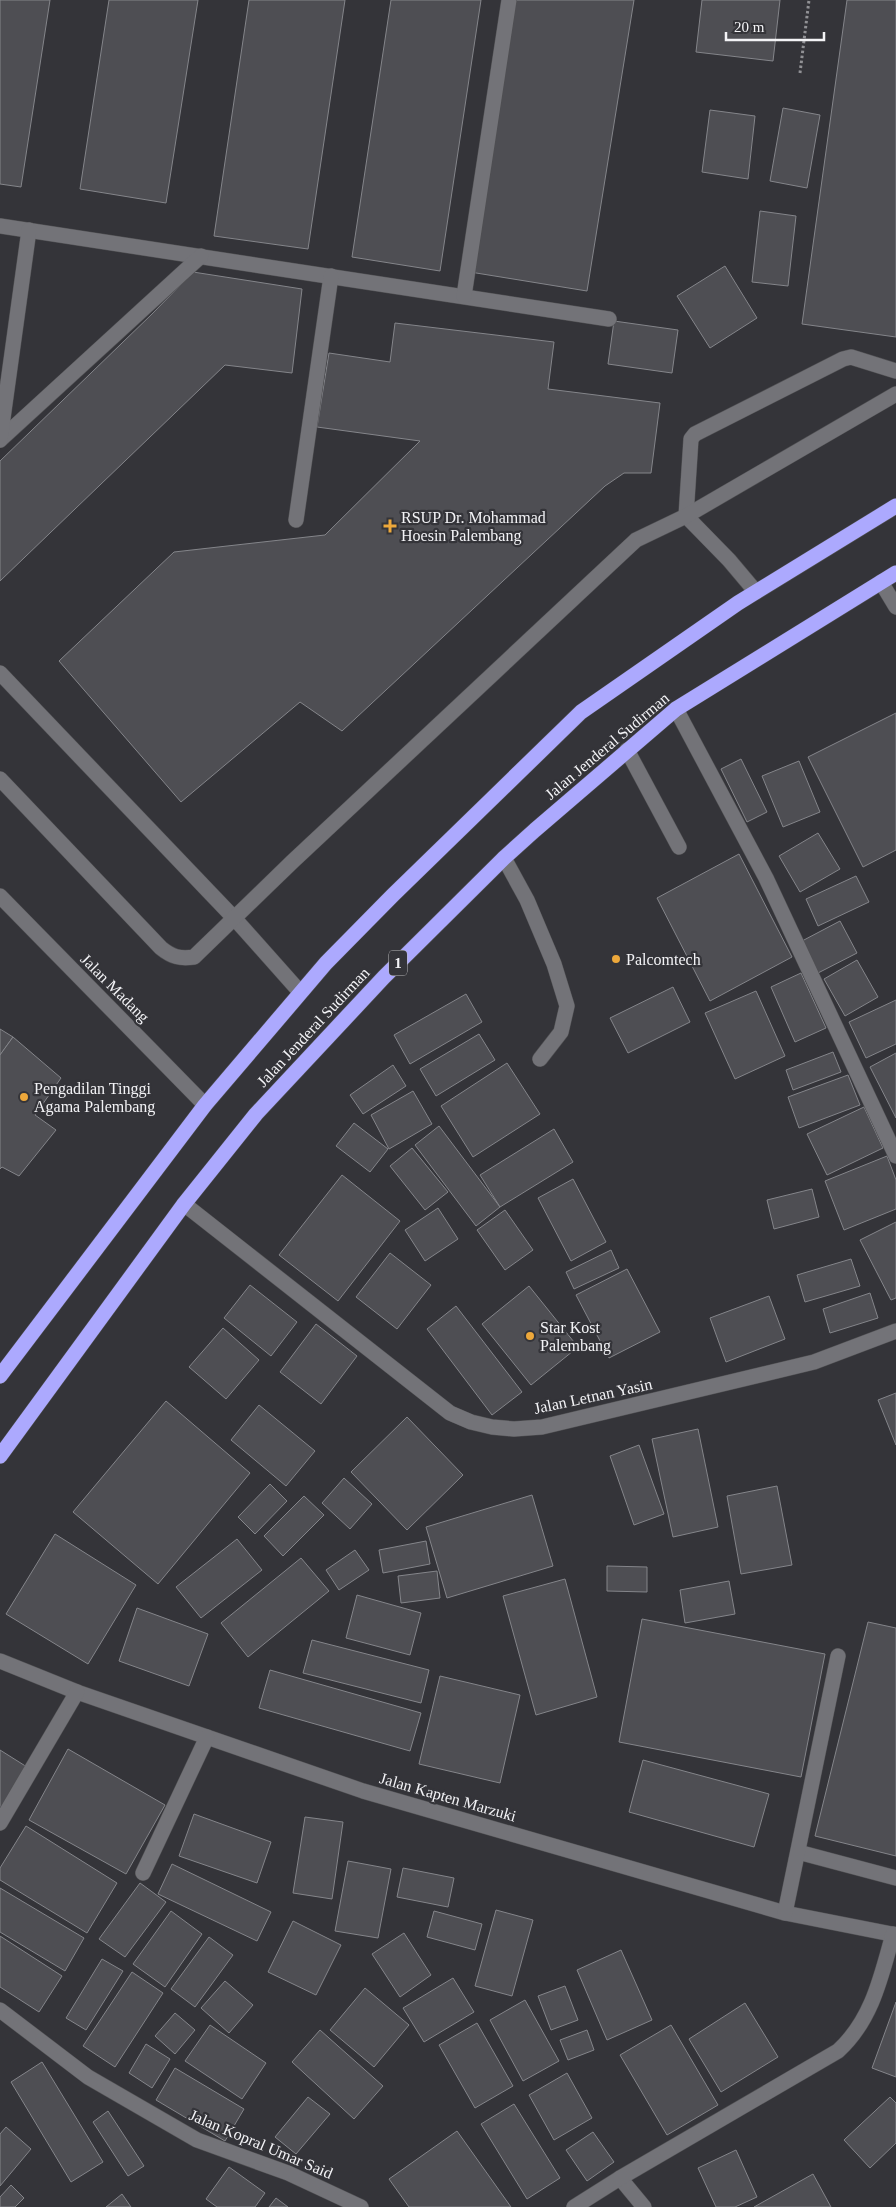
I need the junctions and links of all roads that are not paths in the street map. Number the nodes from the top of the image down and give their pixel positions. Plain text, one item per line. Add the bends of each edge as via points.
1 (509, 0) edge
2 (0, 226) edge
3 (29, 230) junction
4 (202, 256) junction
5 (331, 276) junction
6 (464, 296) junction
7 (609, 319) dead end
8 (896, 371) edge
9 (896, 394) edge
10 (0, 440) edge
11 (896, 506) edge
12 (686, 516) junction
13 (296, 520) dead end
14 (896, 573) edge
15 (881, 582) junction
16 (756, 592) junction
17 (896, 607) edge
18 (0, 673) edge
19 (676, 709) junction
20 (627, 750) junction
21 (0, 779) edge
22 (679, 847) dead end
23 (504, 858) junction
24 (0, 896) edge
25 (235, 919) junction
26 (300, 992) junction
27 (540, 1059) dead end
28 (205, 1104) junction
29 (896, 1156) edge
30 (184, 1204) junction
31 (896, 1331) edge
32 (0, 1376) edge
33 (0, 1456) edge
34 (838, 1656) dead end
35 (0, 1661) edge
36 (78, 1692) junction
37 (207, 1737) junction
38 (0, 1823) edge
39 (798, 1852) junction
40 (143, 1873) dead end
41 (896, 1878) edge
42 (785, 1913) junction
43 (894, 1934) edge
44 (0, 2010) edge
45 (620, 2178) junction
46 (361, 2207) edge
47 (574, 2207) edge
48 (644, 2207) edge

1 - 6 street
2 - 3 street
3 - 4 street
3 - 10 street
4 - 5 street
4 - 10 street
5 - 6 street
5 - 13 street
6 - 7 street
8 - 12 street via 851,356 695,434 690,444
9 - 12 street
11 - 16 highway, Jalan Jenderal Sudirman
12 - 16 street
12 - 25 street via 636,540
14 - 15 highway, Jalan Jenderal Sudirman / 1
15 - 17 street
15 - 19 highway, Jalan Jenderal Sudirman / 1
16 - 26 highway, Jalan Jenderal Sudirman via 581,712 392,895
18 - 25 street
19 - 20 highway, Jalan Jenderal Sudirman / 1
19 - 29 street via 766,878
20 - 22 street
20 - 23 highway, Jalan Jenderal Sudirman / 1
21 - 25 street via 171,956 194,957
23 - 27 street via 527,900 554,964 566,1006 561,1032
23 - 30 highway, Jalan Jenderal Sudirman / 1 via 384,978 256,1114
24 - 28 street, Jalan Madang
25 - 26 street
26 - 28 highway, Jalan Jenderal Sudirman
28 - 32 highway, Jalan Jenderal Sudirman
30 - 31 street, Jalan Letnan Yasin via 450,1412 492,1427 514,1429 565,1423 814,1362
30 - 33 highway, Jalan Jenderal Sudirman / 1
34 - 39 street
35 - 36 street, Jalan Kapten Marzuki
36 - 37 street, Jalan Kapten Marzuki
36 - 38 street
37 - 40 street
37 - 42 street, Jalan Kapten Marzuki via 363,1790
39 - 41 street
39 - 42 street
42 - 43 street, Jalan Kapten Marzuki
43 - 45 street via 877,1993 853,2035 838,2051
44 - 46 street, Jalan Kopral Umar Said via 88,2077 198,2140 288,2173
45 - 47 street
45 - 48 street

